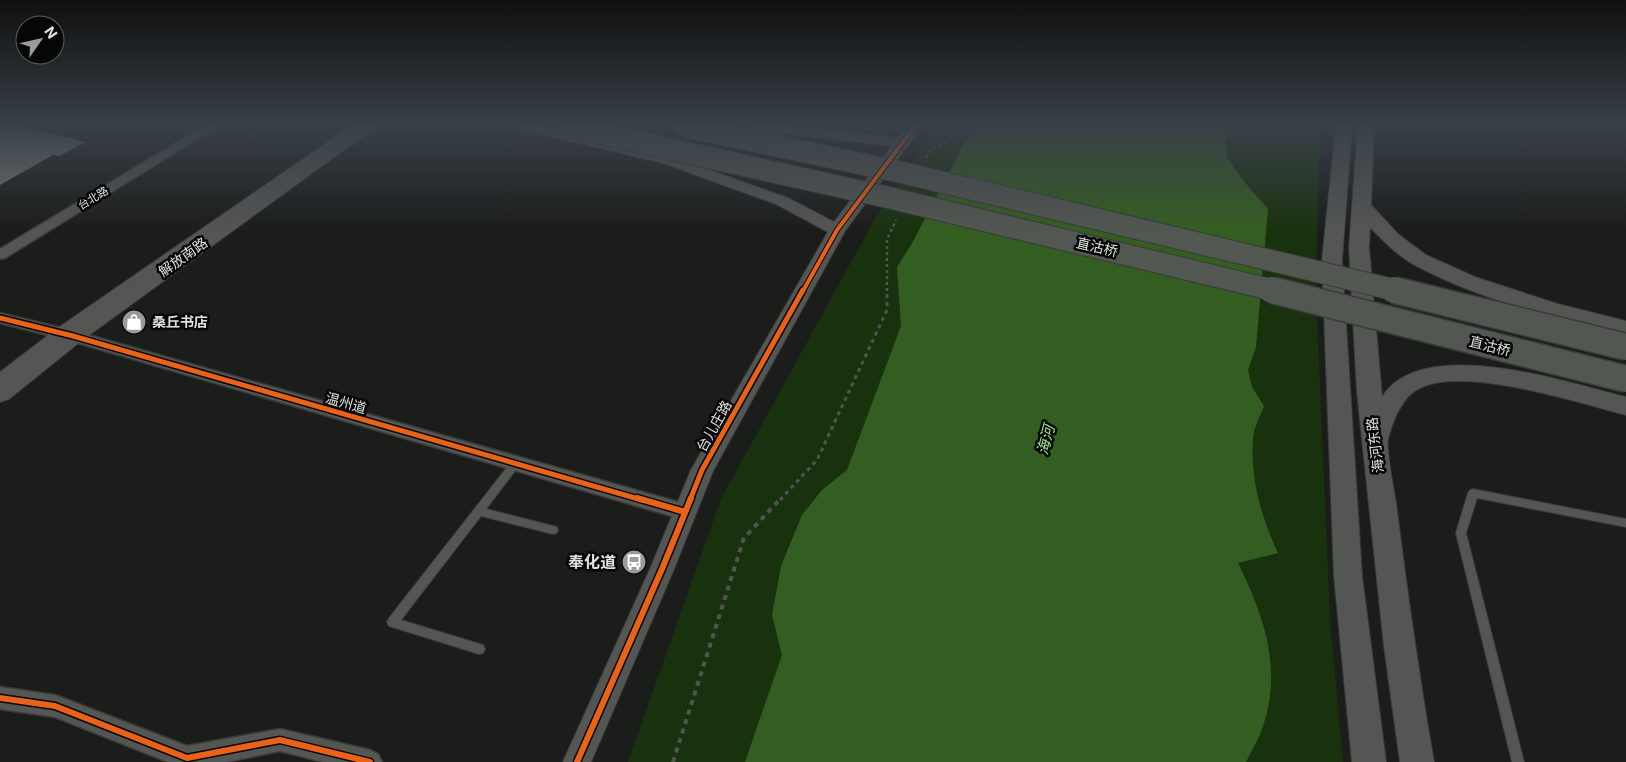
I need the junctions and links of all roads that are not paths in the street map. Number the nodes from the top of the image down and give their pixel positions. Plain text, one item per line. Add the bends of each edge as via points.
1 (154, 162) edge
2 (305, 162) edge
3 (317, 162) edge
4 (672, 162) edge
5 (727, 162) edge
6 (851, 162) edge
7 (889, 162) edge
8 (1341, 162) edge
9 (1364, 162) edge
10 (1361, 206) junction
11 (838, 230) junction
12 (0, 255) edge
13 (0, 318) edge
14 (1626, 328) edge
15 (65, 334) junction
16 (1626, 347) edge
17 (0, 377) edge
18 (1626, 379) edge
19 (0, 393) edge
20 (1626, 406) edge
21 (1375, 443) junction
22 (514, 464) junction
23 (479, 511) junction
24 (685, 512) junction
25 (1626, 523) edge
26 (554, 530) dead end
27 (480, 649) dead end
28 (0, 698) edge
29 (370, 762) edge
30 (577, 762) edge
31 (1369, 762) edge
32 (1417, 762) edge
33 (1518, 762) edge

1 - 12 street, 台北路
2 - 15 lane, 解放南路
3 - 15 main road, 解放南路
4 - 11 street via 782,201
5 - 18 main road, 直沽桥, bridge via 1157,261
6 - 16 main road, 直沽桥, bridge
7 - 11 street, 台儿庄路
8 - 31 main road via 1332,260 1348,576
9 - 10 main road, 海河东路
10 - 14 main road via 1391,238 1419,259 1468,282 1553,310
10 - 21 main road, 海河东路 via 1359,247
11 - 24 street, 台儿庄路 via 702,470
13 - 15 street, 温州道
15 - 17 lane, 解放南路
15 - 19 main road, 解放南路
15 - 22 street, 温州道
20 - 21 main road via 1489,375 1456,371 1440,373 1412,381 1399,392 1388,405
21 - 32 main road, 海河东路 via 1399,646
22 - 23 lane
22 - 24 street, 温州道
23 - 26 lane
23 - 27 lane via 393,622
24 - 30 street, 台儿庄路
25 - 33 lane via 1473,493 1461,533
28 - 29 street via 55,706 187,758 280,740

